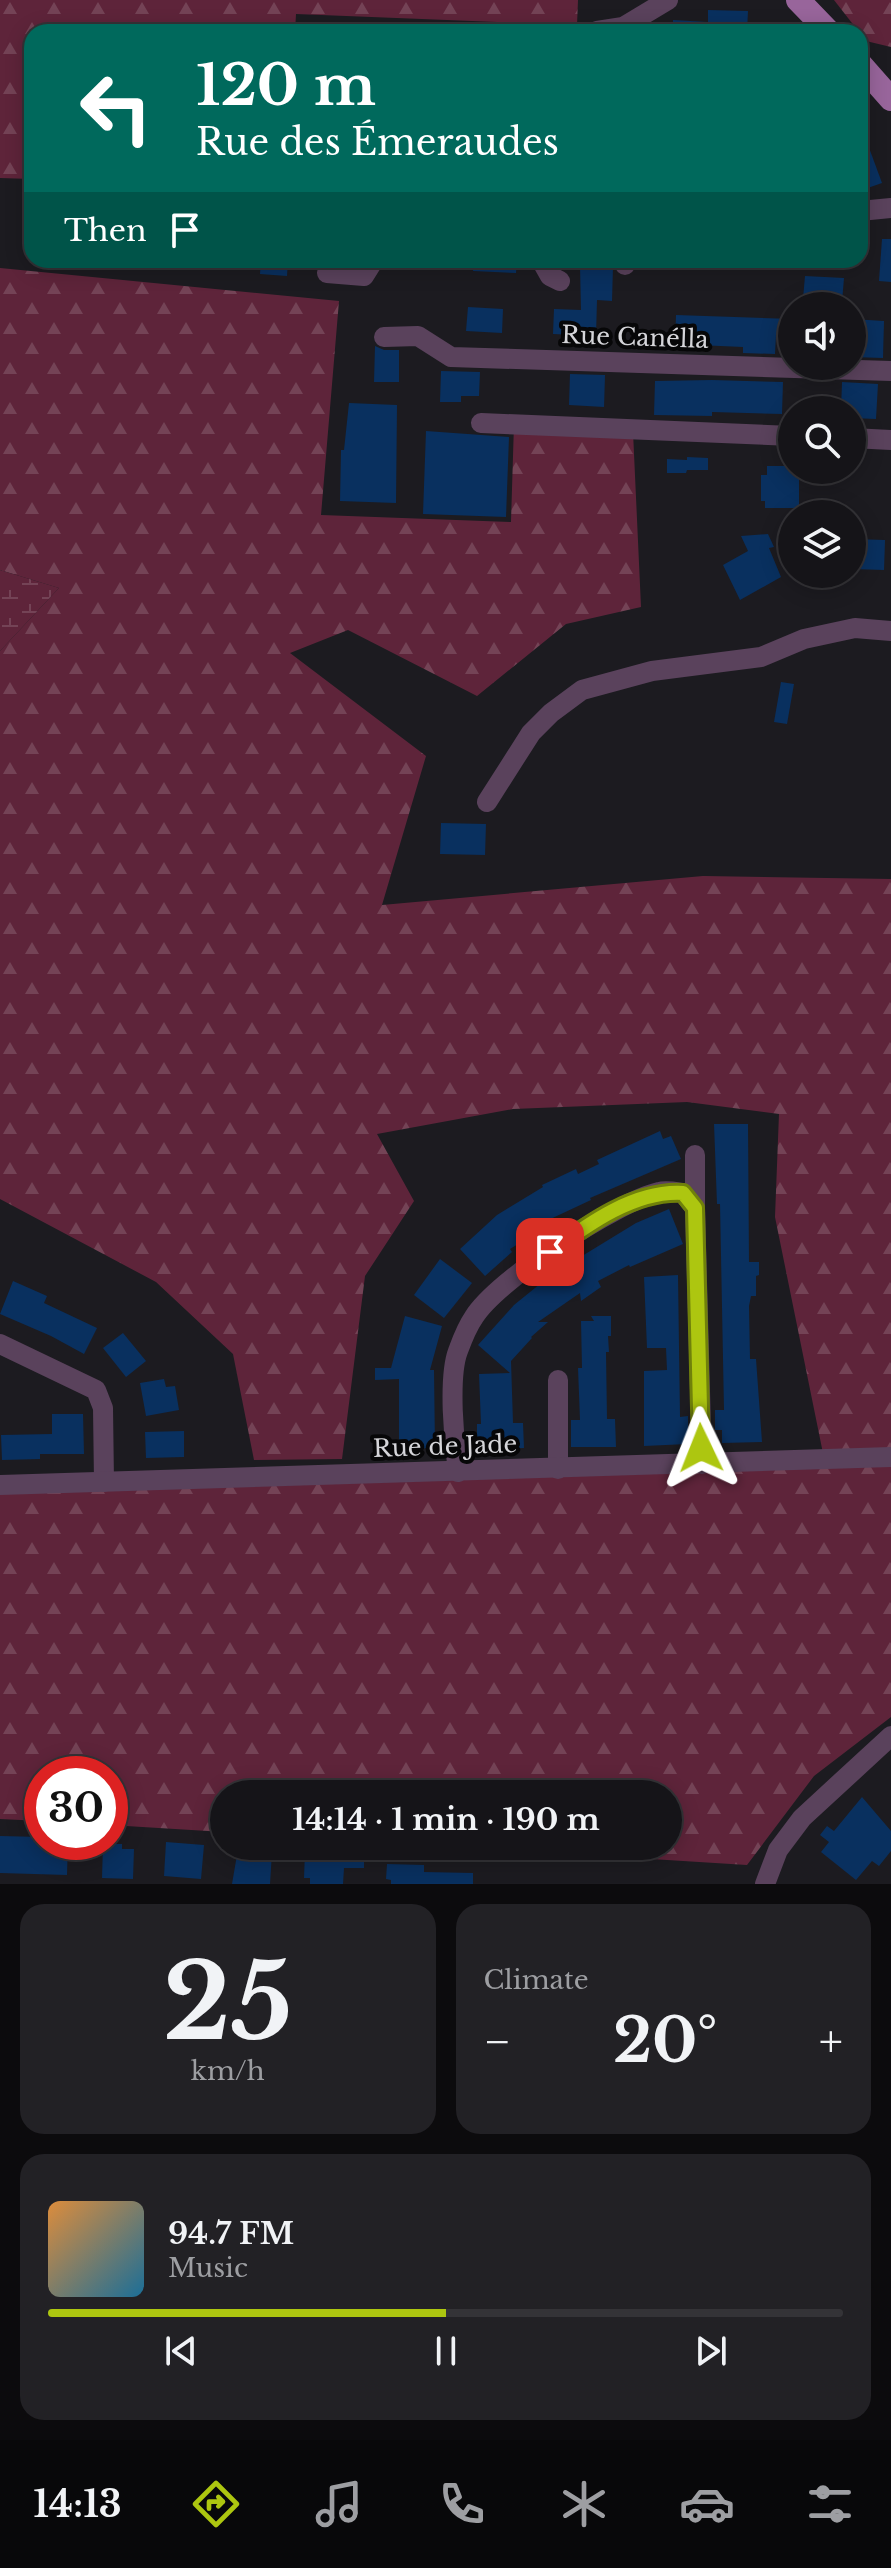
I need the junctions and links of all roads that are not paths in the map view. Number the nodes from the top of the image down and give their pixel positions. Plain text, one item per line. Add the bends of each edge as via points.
1 (668, 0) edge
2 (798, 0) edge
3 (628, 24) edge
4 (821, 24) edge
5 (874, 72) edge
6 (891, 99) edge
7 (891, 208) edge
8 (868, 210) edge
9 (369, 268) edge
10 (546, 268) edge
11 (327, 273) dead end
12 (560, 281) dead end
13 (384, 337) dead end
14 (891, 371) edge
15 (481, 423) dead end
16 (778, 435) edge
17 (866, 439) edge
18 (891, 440) edge
19 (891, 631) edge
20 (487, 802) dead end
21 (695, 1155) dead end
22 (695, 1208) junction
23 (0, 1344) edge
24 (558, 1380) dead end
25 (891, 1457) edge
26 (702, 1464) junction
27 (558, 1469) junction
28 (458, 1472) junction
29 (104, 1482) junction
30 (0, 1485) edge
31 (891, 1736) edge
32 (765, 1884) edge

1 - 3 street
2 - 4 main road
5 - 6 main road
7 - 8 street
9 - 11 street via 364,276
10 - 12 street
13 - 14 street, Rue Canélla via 418,336 451,357
15 - 16 street
17 - 18 street
19 - 20 street via 855,628 804,639 761,657 652,671 582,690 531,733
21 - 22 street
22 - 26 street
22 - 28 street via 683,1193 661,1191 623,1207 571,1236 474,1316 457,1354 453,1389
23 - 29 street via 96,1390 103,1408
24 - 27 street
25 - 26 street, Rue de Jade
26 - 27 street, Rue de Jade
27 - 28 street, Rue de Jade
28 - 29 street, Rue de Jade
29 - 30 street, Rue de Jade
31 - 32 street via 802,1818 778,1850

